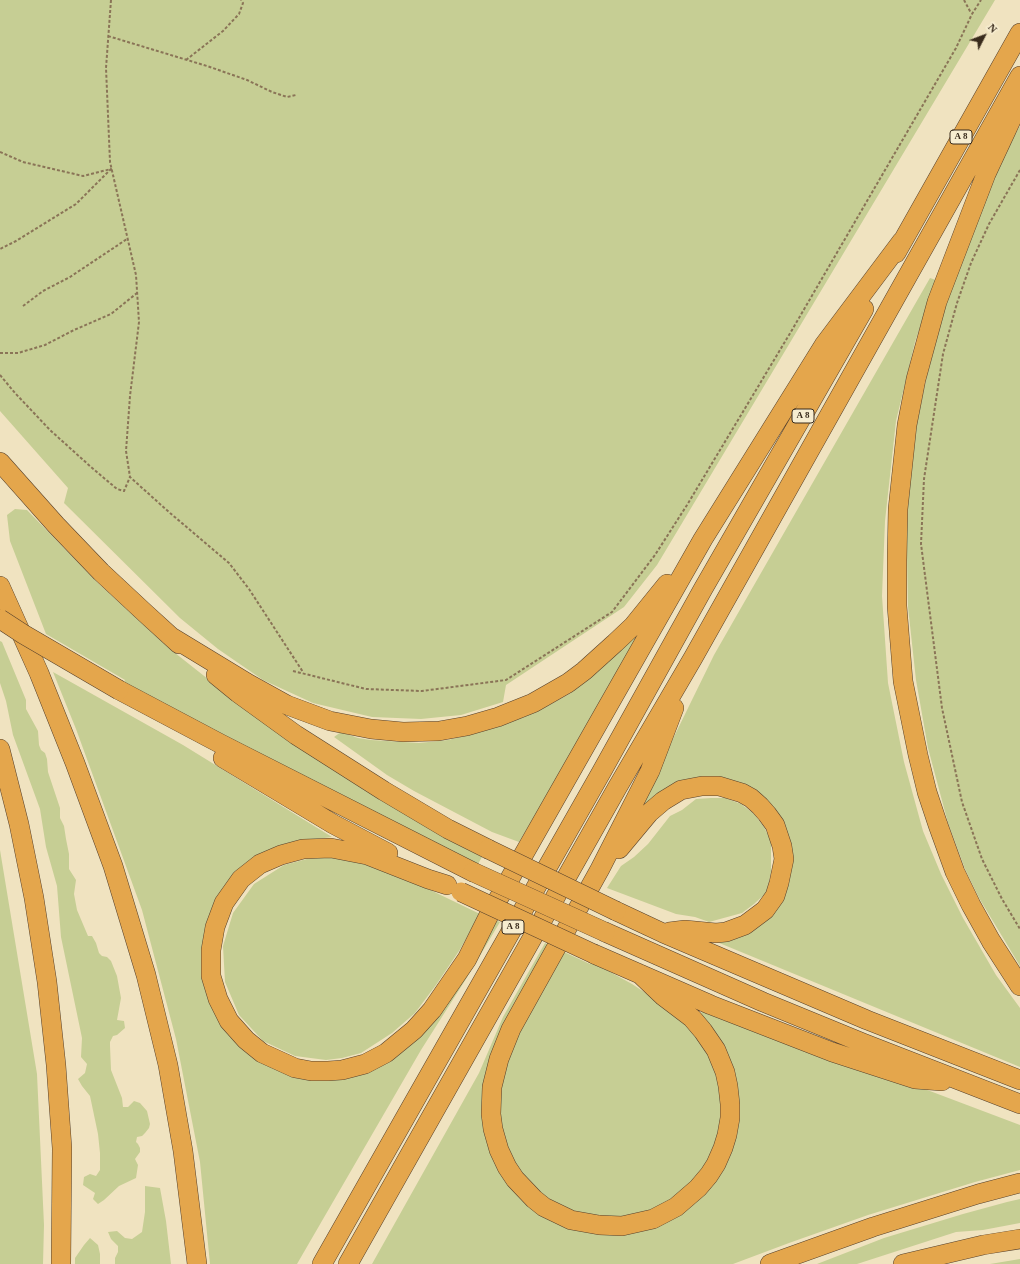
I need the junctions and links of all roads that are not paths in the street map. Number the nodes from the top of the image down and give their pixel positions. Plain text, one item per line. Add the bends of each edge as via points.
1 (1020, 33) edge
2 (1020, 76) edge
3 (1020, 101) edge
4 (902, 241) junction
5 (0, 462) edge
6 (703, 539) junction
7 (0, 586) edge
8 (0, 619) edge
9 (170, 636) junction
10 (693, 658) junction
11 (127, 694) junction
12 (0, 749) edge
13 (600, 869) junction
14 (454, 888) junction
15 (663, 933) junction
16 (641, 975) junction
17 (1020, 986) edge
18 (1020, 1080) edge
19 (963, 1083) junction
20 (1020, 1104) edge
21 (1020, 1183) edge
22 (1020, 1239) edge
23 (61, 1264) edge
24 (197, 1264) edge
25 (322, 1264) edge
26 (348, 1264) edge
27 (770, 1264) edge
28 (903, 1264) edge

1 - 4 highway, A 8
2 - 10 highway, A 8
3 - 17 highway via 986,174 937,302 916,379 907,425 898,509 897,606 903,681 918,755 938,825 970,905
4 - 6 highway via 824,345
4 - 25 highway, A 8
5 - 9 highway via 101,572
6 - 9 highway via 633,626 584,671 556,691 533,703 467,726 439,731 403,732 330,721 287,705
6 - 14 highway via 467,958 432,1010 414,1030 386,1053 366,1064 342,1070 311,1071 295,1068 262,1053 229,1021 218,999 211,976 211,950 215,927 224,903 241,879 260,864 303,849 331,848 368,855
7 - 24 highway via 76,763 113,866 146,975 168,1065 179,1127
8 - 11 highway, bridge
9 - 15 highway, bridge via 238,693 296,735 390,795 448,829
10 - 13 highway via 650,771
10 - 26 highway, A 8
11 - 14 highway via 202,745 333,824
11 - 19 highway, bridge via 473,872 763,1002
12 - 23 highway via 34,898 48,990 62,1148
13 - 15 highway via 649,812 680,790 719,786 751,798 768,814 775,825 784,859 775,896 771,902 756,918 734,930 716,933 685,930
13 - 16 highway via 512,1029 499,1059 491,1092 493,1129 507,1167 534,1199 544,1207 571,1220 622,1226 653,1218 676,1207 709,1175 727,1135 730,1118 728,1086 716,1050 692,1018
14 - 16 highway, bridge
15 - 18 highway via 867,1020
16 - 19 highway via 832,1052 915,1079
19 - 20 highway
21 - 27 highway via 888,1222
22 - 28 highway

